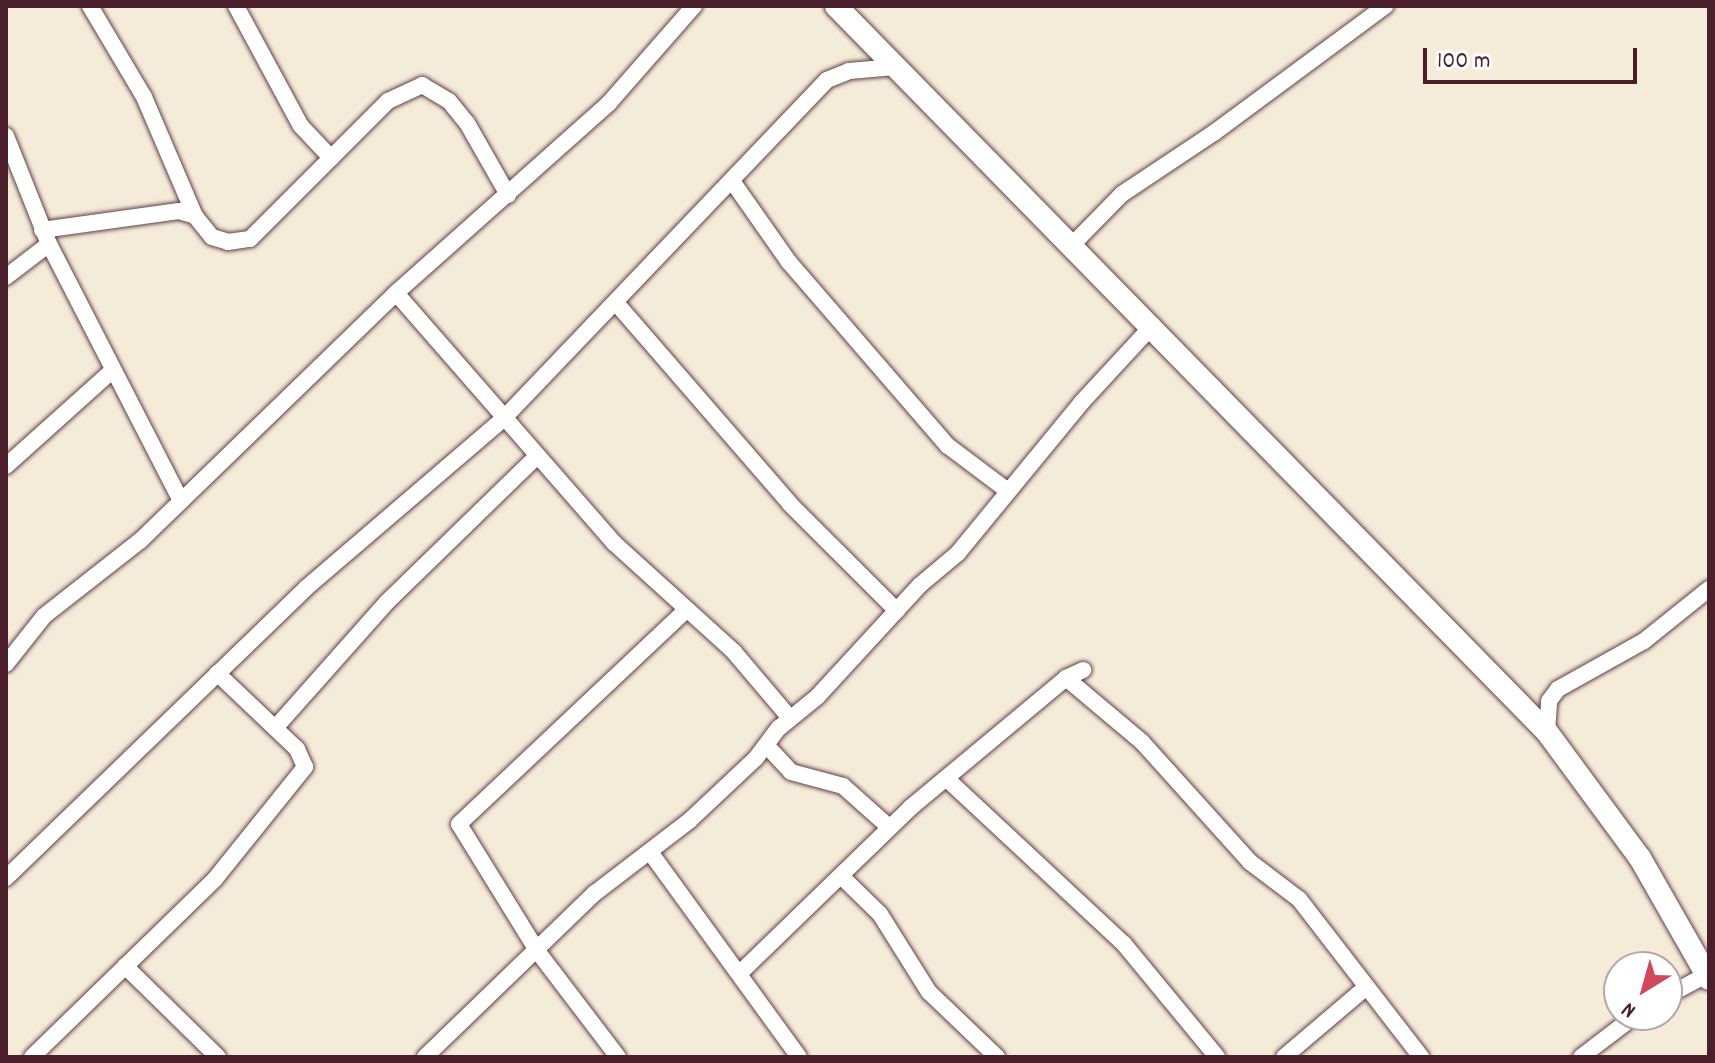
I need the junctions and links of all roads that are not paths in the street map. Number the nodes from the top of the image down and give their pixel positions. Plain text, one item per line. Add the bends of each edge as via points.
1 (90, 6) edge
2 (236, 6) edge
3 (694, 6) edge
4 (836, 6) edge
5 (1385, 6) edge
6 (895, 67) junction
7 (6, 136) edge
8 (331, 158) junction
9 (732, 181) junction
10 (508, 195) junction
11 (195, 216) junction
12 (46, 237) junction
13 (1073, 244) junction
14 (6, 277) edge
15 (396, 293) junction
16 (617, 304) junction
17 (1153, 325) junction
18 (112, 371) junction
19 (504, 418) junction
20 (536, 457) junction
21 (6, 466) edge
22 (1008, 491) junction
23 (181, 501) junction
24 (1709, 589) edge
25 (687, 609) junction
26 (897, 611) junction
27 (6, 664) edge
28 (1083, 670) dead end
29 (217, 673) junction
30 (1066, 678) junction
31 (790, 718) junction
32 (276, 727) junction
33 (1547, 732) junction
34 (766, 745) junction
35 (947, 779) junction
36 (889, 827) junction
37 (650, 852) junction
38 (8, 873) edge
39 (841, 876) junction
40 (538, 952) junction
41 (125, 966) junction
42 (740, 973) junction
43 (1708, 977) edge
44 (1365, 988) junction
45 (1683, 989) edge
46 (1615, 1031) edge
47 (32, 1057) edge
48 (218, 1057) edge
49 (425, 1057) edge
50 (618, 1057) edge
51 (799, 1057) edge
52 (997, 1057) edge
53 (1217, 1057) edge
54 (1284, 1057) edge
55 (1421, 1057) edge
56 (1581, 1057) edge

1 - 11 street via 144,97
2 - 8 street via 301,126
3 - 10 street via 609,103
4 - 6 main road
5 - 13 street via 1122,194
6 - 9 street via 849,71 827,80
6 - 13 main road
7 - 12 street
8 - 10 street via 388,101 422,85 449,101 467,123
8 - 11 street via 250,239 228,242 212,237
9 - 16 street via 694,215
9 - 22 street via 789,262 948,446
10 - 15 street
11 - 12 street via 179,211
12 - 14 street
12 - 18 street via 111,359
13 - 17 main road
15 - 19 street
15 - 23 street
16 - 19 street
16 - 26 street via 790,504
17 - 22 street
17 - 33 main road
18 - 21 street
18 - 23 street
19 - 20 street
19 - 29 street via 421,485
20 - 25 street via 614,543
20 - 32 street via 387,602
22 - 26 street via 958,553
23 - 27 street via 94,582 44,616
24 - 33 street via 1654,634 1558,689 1549,701
25 - 31 street via 734,652
25 - 40 street via 459,824
26 - 31 street via 817,697
28 - 30 street
29 - 32 street
29 - 38 street
30 - 35 street
30 - 44 street via 1142,742 1250,862 1299,899
31 - 34 street
32 - 41 street via 297,749 305,767 297,783 215,879
33 - 43 main road via 1640,858
34 - 36 street via 791,772 843,786
34 - 37 street
35 - 36 street
35 - 53 street via 1124,944
36 - 39 street
37 - 40 street via 595,893
37 - 42 street
39 - 42 street
39 - 52 street via 880,914 929,992
40 - 49 street
40 - 50 street
41 - 47 street
41 - 48 street
42 - 51 street
43 - 45 street
44 - 54 street
44 - 55 street
46 - 56 street

